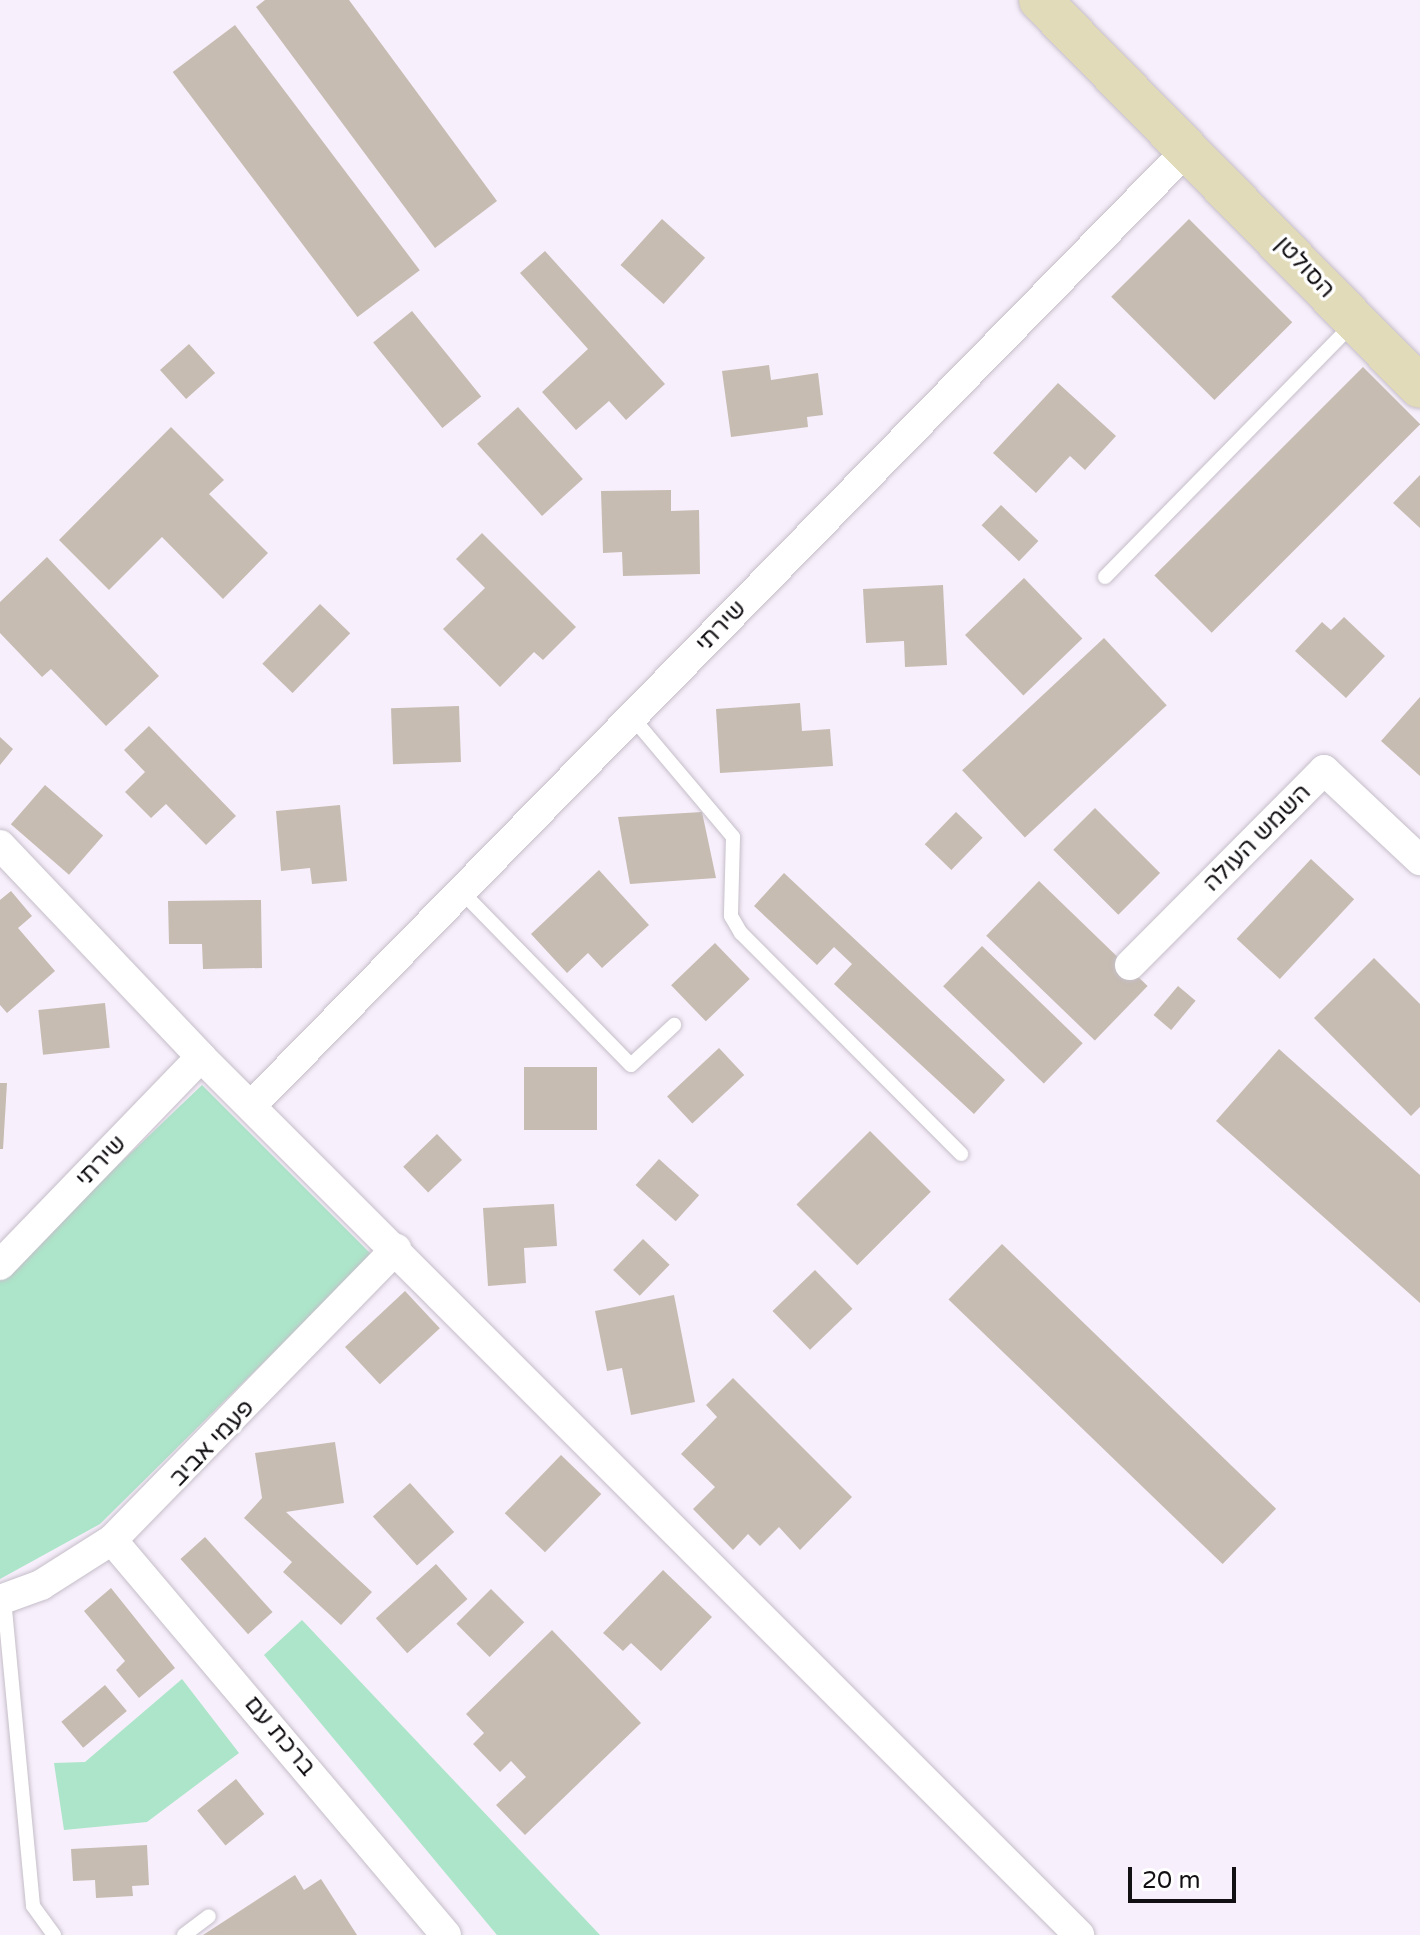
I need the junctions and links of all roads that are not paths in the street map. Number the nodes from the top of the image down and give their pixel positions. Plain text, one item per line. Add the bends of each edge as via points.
1 (1040, 0) edge
2 (1191, 146) junction
3 (1356, 321) junction
4 (1420, 387) edge
5 (1105, 577) dead end
6 (632, 717) junction
7 (0, 845) edge
8 (1420, 860) edge
9 (461, 891) junction
10 (1130, 965) dead end
11 (674, 1025) dead end
12 (201, 1057) junction
13 (251, 1106) junction
14 (961, 1154) dead end
15 (396, 1249) junction
16 (0, 1265) edge
17 (112, 1540) junction
18 (2, 1600) edge
19 (209, 1916) dead end
20 (54, 1935) edge
21 (184, 1935) edge
22 (446, 1935) edge
23 (1079, 1935) edge

1 - 2 street, הסולטן
2 - 3 street, הסולטן
2 - 6 street, שירתי
3 - 4 street, הסולטן
3 - 5 lane
6 - 9 street, שירתי
6 - 14 lane via 733,837 731,916 741,933
7 - 12 street
8 - 10 street, השמש העולה via 1324,770
9 - 11 lane via 631,1065
9 - 13 street, שירתי
12 - 13 street
12 - 16 street, שירתי
13 - 15 street
15 - 17 street, פעמי אביב
15 - 23 street
17 - 18 street, פעמי אביב
17 - 22 street, ברכת עם
18 - 20 lane via 33,1906
19 - 21 lane

